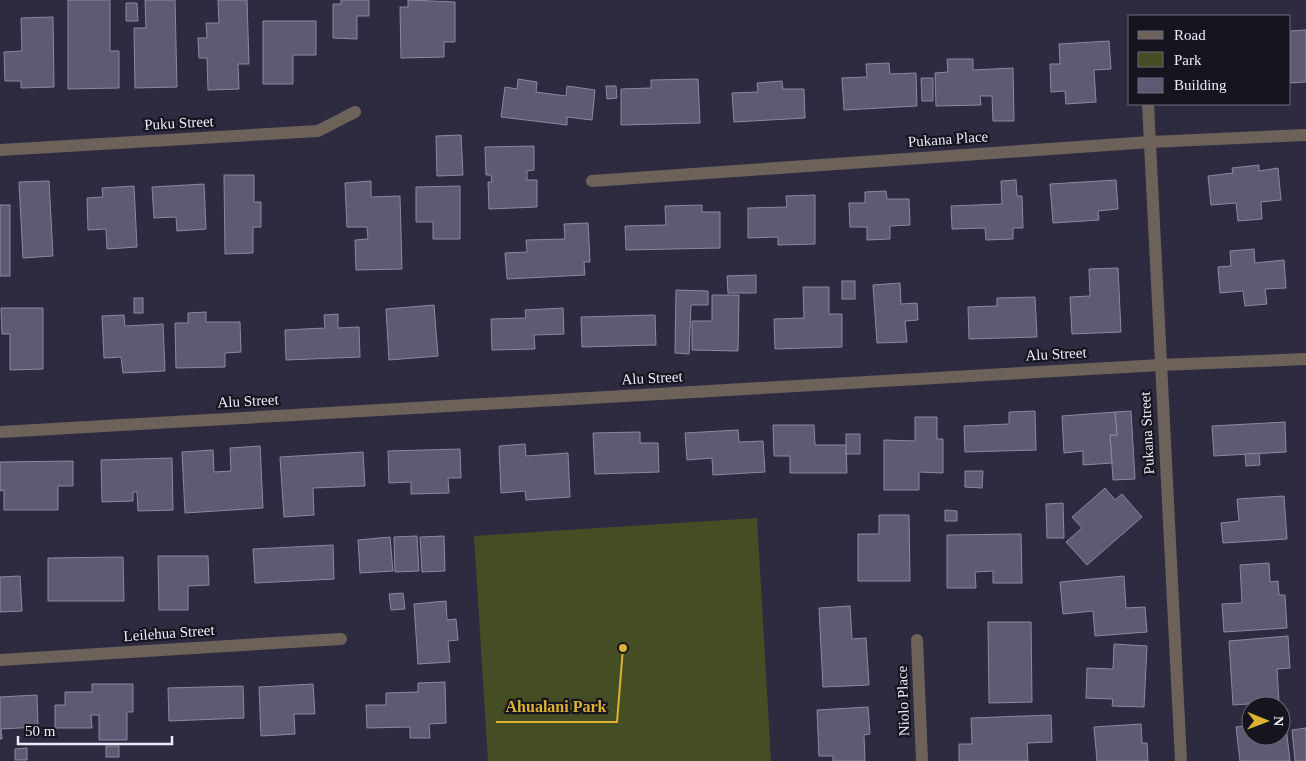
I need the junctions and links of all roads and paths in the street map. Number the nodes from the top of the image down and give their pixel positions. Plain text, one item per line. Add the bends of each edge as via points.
1 (1148, 105) edge
2 (356, 112) dead end
3 (1306, 135) edge
4 (1150, 142) junction
5 (0, 150) edge
6 (592, 181) dead end
7 (1306, 359) edge
8 (1160, 364) junction
9 (0, 432) edge
10 (341, 639) dead end
11 (917, 640) dead end
12 (0, 660) edge
13 (922, 761) edge
14 (1181, 761) edge

1 - 4 street, Pukana Street
2 - 5 street, Puku Street via 318,131
3 - 4 street, Pukana Place
4 - 6 street, Pukana Place
4 - 8 street, Pukana Street
7 - 8 street, Alu Street
8 - 9 street, Alu Street
8 - 14 street, Pukana Street
10 - 12 street, Leilehua Street
11 - 13 street, Niolo Place

